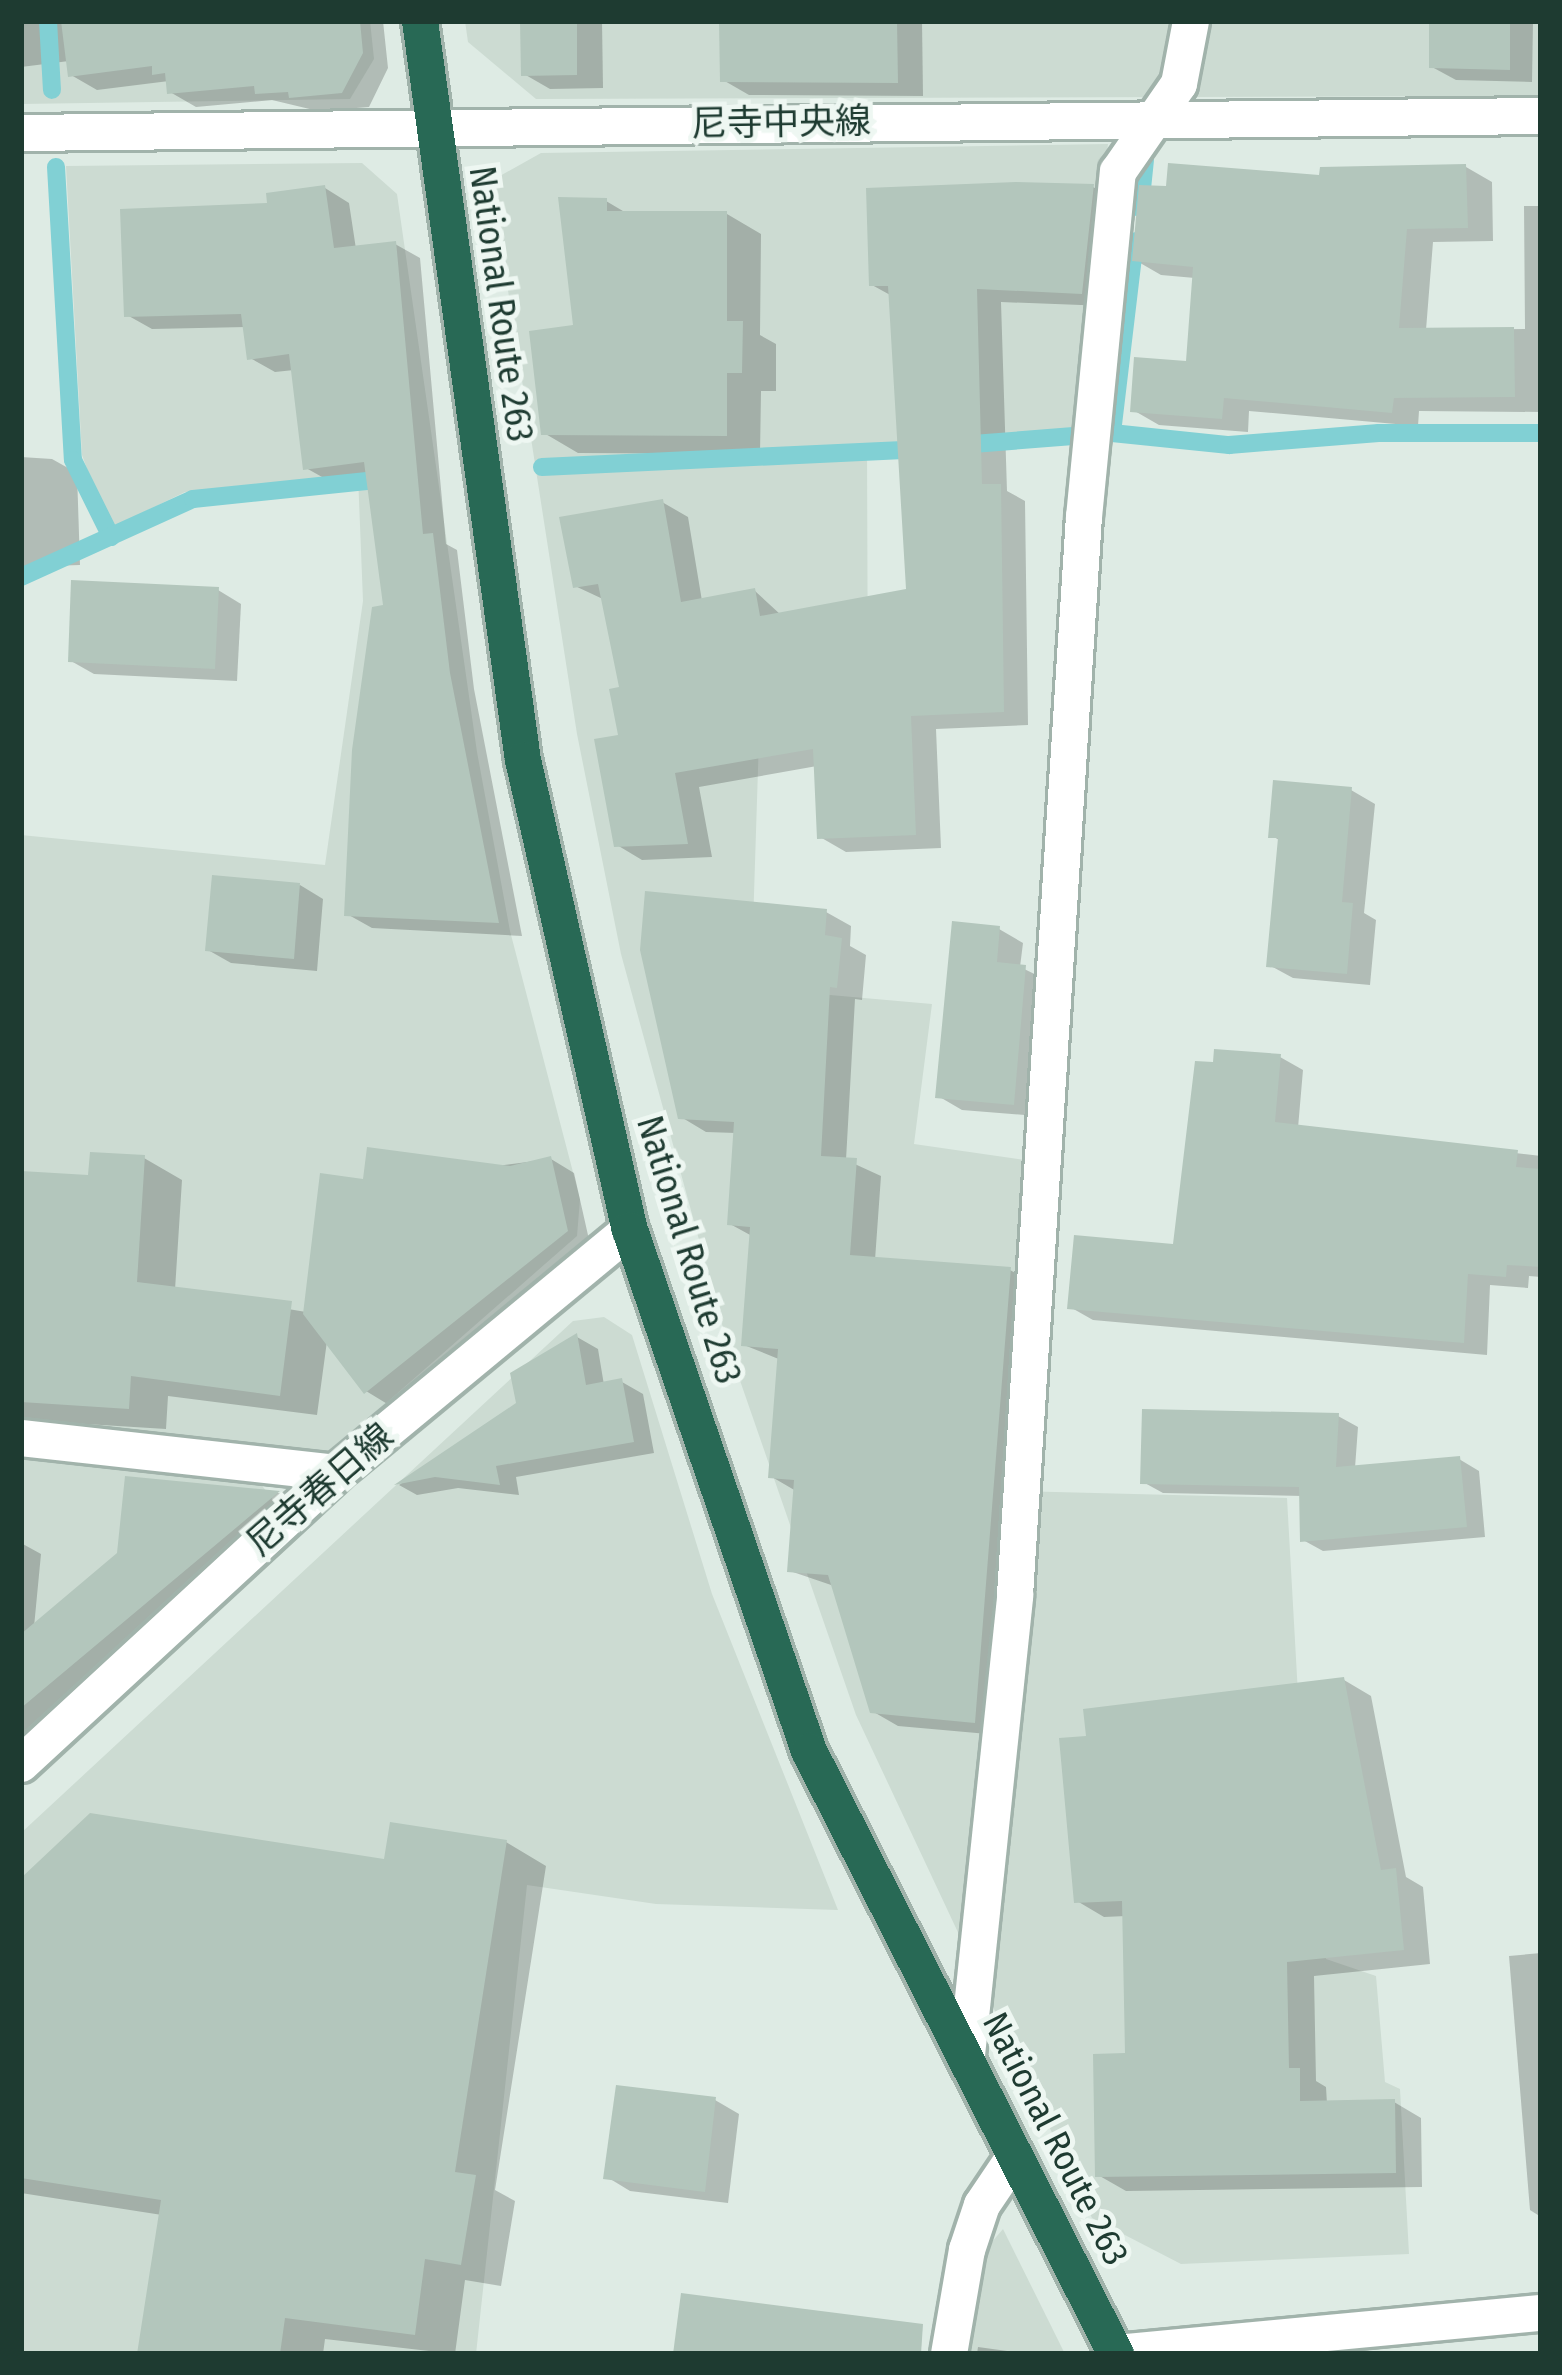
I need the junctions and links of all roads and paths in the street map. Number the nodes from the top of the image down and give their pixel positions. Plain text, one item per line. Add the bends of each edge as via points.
1 (420, 21) edge
2 (1191, 21) edge
3 (1152, 116) junction
4 (1541, 116) edge
5 (433, 130) junction
6 (21, 134) edge
7 (630, 1230) junction
8 (21, 1438) edge
9 (336, 1473) junction
10 (21, 1763) edge
11 (967, 2055) junction
12 (1015, 2156) junction
13 (1541, 2313) edge
14 (949, 2354) edge
15 (1116, 2354) edge

1 - 5 highway, National Route 263
2 - 3 street via 1179,84
3 - 4 street, 尼寺中央線
3 - 5 street, 尼寺中央線
3 - 11 street via 1118,172 1089,454 1015,1595
5 - 6 street, 尼寺中央線
5 - 7 highway, National Route 263 via 523,760
7 - 9 street, 尼寺春日線
7 - 11 highway, National Route 263 via 809,1751
8 - 9 street
9 - 10 street, 尼寺春日線
11 - 12 highway, National Route 263
12 - 14 street via 982,2205
12 - 15 highway, National Route 263
13 - 15 street

